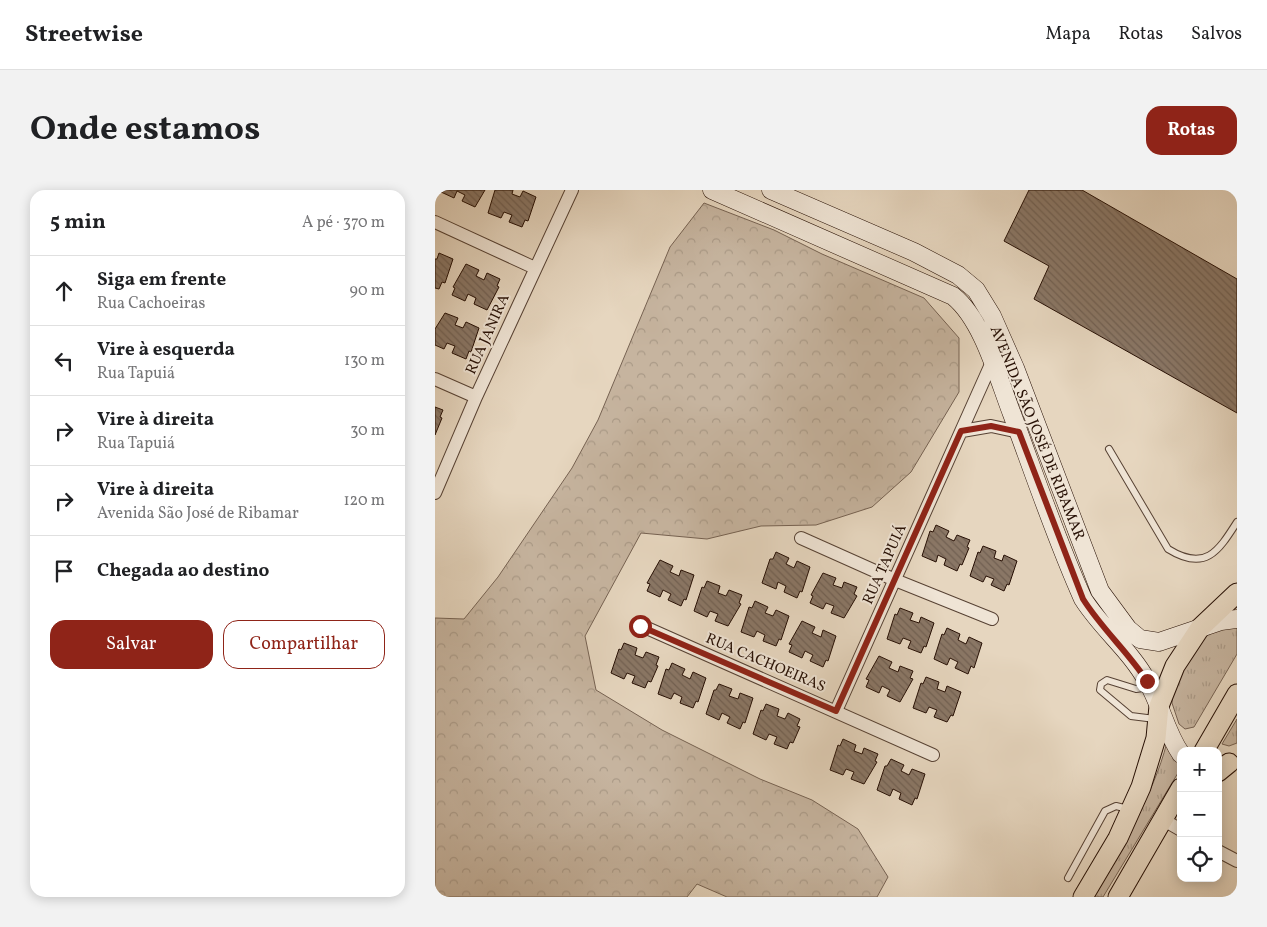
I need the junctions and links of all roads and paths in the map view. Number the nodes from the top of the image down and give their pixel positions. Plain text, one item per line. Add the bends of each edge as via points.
1 (572, 190) edge
2 (712, 190) edge
3 (771, 190) edge
4 (435, 222) edge
5 (535, 268) junction
6 (992, 362) junction
7 (435, 379) edge
8 (476, 397) junction
9 (1027, 398) junction
10 (1009, 405) junction
11 (961, 431) junction
12 (1019, 432) junction
13 (1109, 449) dead end
14 (435, 493) edge
15 (1237, 522) edge
16 (801, 538) dead end
17 (895, 580) junction
18 (1237, 593) edge
19 (1109, 605) junction
20 (1093, 614) junction
21 (1237, 618) edge
22 (992, 619) dead end
23 (640, 626) dead end
24 (1200, 628) junction
25 (1150, 687) junction
26 (1237, 694) edge
27 (836, 711) junction
28 (1159, 713) junction
29 (1177, 747) edge
30 (1206, 747) edge
31 (933, 755) dead end
32 (1179, 792) edge
33 (1130, 810) junction
34 (1162, 819) junction
35 (1177, 828) edge
36 (1222, 853) edge
37 (1237, 861) edge
38 (1068, 878) dead end
39 (1083, 897) edge
40 (1118, 897) edge

1 - 5 street, RUA JANIRA
2 - 6 street, AVENIDA SÃO JOSÉ DE RIBAMAR via 953,296 971,314
3 - 9 street, AVENIDA SÃO JOSÉ DE RIBAMAR via 914,252 968,282 984,300
4 - 5 street
5 - 8 street, RUA JANIRA
6 - 10 street, AVENIDA SÃO JOSÉ DE RIBAMAR
6 - 11 street, RUA TAPUIÁ
7 - 8 street
8 - 14 street, RUA JANIRA
9 - 10 street
9 - 19 street, AVENIDA SÃO JOSÉ DE RIBAMAR via 1100,591
10 - 12 street, AVENIDA SÃO JOSÉ DE RIBAMAR
11 - 12 street via 991,426
11 - 17 street, RUA TAPUIÁ
12 - 20 street, AVENIDA SÃO JOSÉ DE RIBAMAR via 1077,584
13 - 15 lane via 1168,549 1184,559 1205,559 1222,545
16 - 17 street
17 - 22 street
17 - 27 street, RUA TAPUIÁ
18 - 24 main road
19 - 20 street
19 - 24 street, AVENIDA SÃO JOSÉ DE RIBAMAR via 1120,621 1140,639 1159,642
20 - 25 street, AVENIDA SÃO JOSÉ DE RIBAMAR via 1133,659
21 - 24 street, AVENIDA SÃO JOSÉ DE RIBAMAR
23 - 27 street, RUA CACHOEIRAS
24 - 28 main road via 1178,660
25 - 28 street, AVENIDA SÃO JOSÉ DE RIBAMAR
25 - 28 lane via 1136,689 1107,680 1101,684 1100,690 1131,716
26 - 30 main road
27 - 31 street, RUA CACHOEIRAS
28 - 29 street, AVENIDA SÃO JOSÉ DE RIBAMAR
28 - 33 main road via 1141,787
32 - 34 main road
33 - 38 lane via 1116,806 1105,811
33 - 39 main road via 1118,838
34 - 35 street
34 - 40 main road
36 - 37 street

